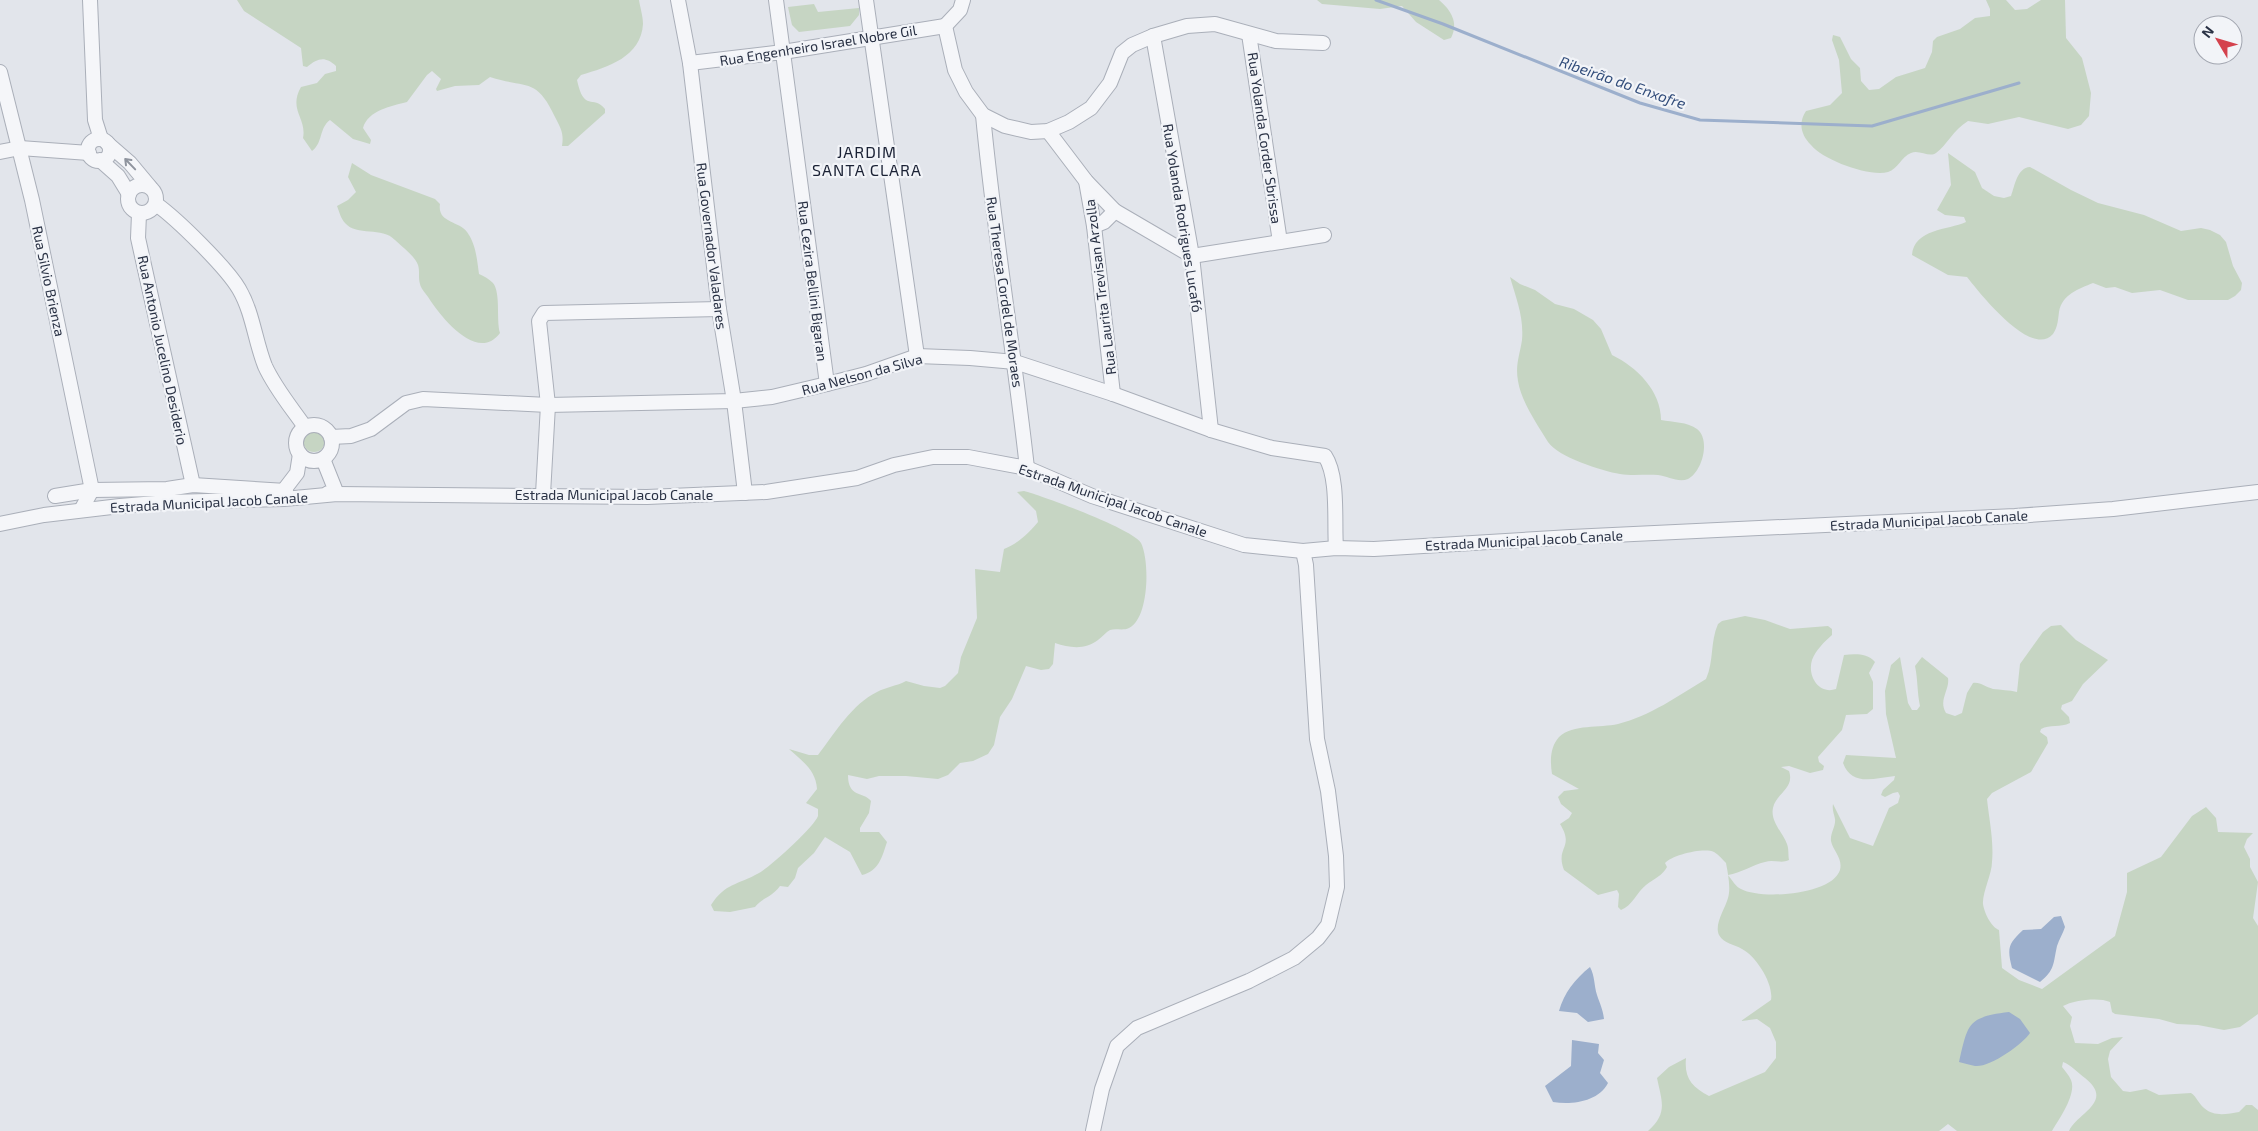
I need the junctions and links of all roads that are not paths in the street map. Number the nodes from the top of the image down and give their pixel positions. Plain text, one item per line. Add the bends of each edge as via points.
1 (90, 0) edge
2 (678, 0) edge
3 (776, 0) edge
4 (866, 0) edge
5 (963, 0) edge
6 (946, 26) junction
7 (1249, 34) junction
8 (1153, 36) junction
9 (872, 37) junction
10 (1323, 43) dead end
11 (783, 52) junction
12 (690, 63) junction
13 (0, 72) edge
14 (983, 115) junction
15 (1048, 132) junction
16 (104, 141) junction
17 (20, 148) junction
18 (0, 152) edge
19 (94, 157) junction
20 (1086, 181) junction
21 (150, 187) junction
22 (129, 194) junction
23 (156, 204) junction
24 (1115, 211) junction
25 (139, 214) junction
26 (1094, 226) junction
27 (1324, 235) dead end
28 (1280, 242) junction
29 (1192, 256) junction
30 (719, 309) junction
31 (917, 356) junction
32 (1015, 362) junction
33 (826, 384) junction
34 (1112, 394) junction
35 (734, 401) junction
36 (548, 406) junction
37 (305, 427) junction
38 (1211, 430) junction
39 (331, 437) junction
40 (300, 454) junction
41 (323, 459) junction
42 (1027, 468) junction
43 (193, 485) junction
44 (92, 490) junction
45 (284, 490) junction
46 (2258, 492) edge
47 (745, 493) junction
48 (337, 494) junction
49 (543, 494) junction
50 (55, 496) dead end
51 (81, 510) junction
52 (0, 524) edge
53 (1336, 548) junction
54 (1303, 551) junction
55 (1093, 1131) edge

1 - 16 street via 95,120
2 - 12 street, Rua Governador Valadares
3 - 11 street, Rua Cezira Bellini Bigaran
4 - 9 street
5 - 6 street via 960,10
6 - 9 street, Rua Engenheiro Israel Nobre Gil
6 - 14 street via 955,70
7 - 8 street via 1215,24 1187,26
7 - 10 street via 1276,41
7 - 28 street, Rua Yolanda Corder Sbrissa
8 - 15 street via 1122,53 1110,83 1092,108
8 - 29 street, Rua Yolanda Rodrigues Lucafó
9 - 11 street, Rua Engenheiro Israel Nobre Gil
9 - 31 street
11 - 12 street, Rua Engenheiro Israel Nobre Gil
11 - 33 street, Rua Cezira Bellini Bigaran
12 - 30 street, Rua Governador Valadares
13 - 17 street, Rua Silvio Brienza
14 - 15 street via 1004,126
14 - 32 street, Rua Theresa Cordel de Moraes
15 - 20 street
16 - 19 street via 110,152 106,158
21 -> 16 street
17 - 18 street
17 - 19 street
17 - 44 street, Rua Silvio Brienza
19 - 22 street via 118,176
20 - 24 street
20 - 26 street, Rua Laurita Trevisan Arzolla
21 - 22 street via 135,186
21 - 23 street via 156,194
22 - 25 street via 131,208
23 - 25 street via 149,212
23 - 37 street via 170,214 239,289 252,318 265,364 277,388
24 - 26 street via 1104,222
24 - 29 street
25 - 43 street, Rua Antonio Jucelino Desiderio via 138,238
26 - 34 street, Rua Laurita Trevisan Arzolla
27 - 28 street
28 - 29 street
29 - 38 street, Rua Yolanda Rodrigues Lucafó
30 - 35 street, Rua Governador Valadares
30 - 36 street via 544,313 539,321
31 - 32 street, Rua Nelson da Silva
31 - 33 street, Rua Nelson da Silva
32 - 34 street, Rua Nelson da Silva
32 - 42 street, Rua Theresa Cordel de Moraes
33 - 35 street, Rua Nelson da Silva via 772,397
34 - 38 street, Rua Nelson da Silva
35 - 36 street, Rua Nelson da Silva
35 - 47 street, Rua Governador Valadares
36 - 39 street, Rua Nelson da Silva via 423,400 406,403 371,429 351,436
36 - 49 street
37 - 39 street via 317,425 328,431
37 - 40 street via 297,436
38 - 53 street, Rua Nelson da Silva via 1272,448 1325,456 1330,463 1332,478
39 - 41 street via 331,449
40 - 41 street via 310,461
40 - 45 street via 297,473
41 - 48 street
42 - 47 street, Estrada Municipal Jacob Canale via 968,457 933,457 894,465 858,478
42 - 54 street, Estrada Municipal Jacob Canale via 1092,496 1244,545
43 - 44 street via 167,489
43 - 45 street
44 - 50 street
44 - 51 street
45 - 48 street
46 - 53 street, Estrada Municipal Jacob Canale via 2113,509 2014,516 1374,549
47 - 49 street, Estrada Municipal Jacob Canale via 647,497
48 - 49 street, Estrada Municipal Jacob Canale
48 - 51 street, Estrada Municipal Jacob Canale via 168,502
51 - 52 street, Estrada Municipal Jacob Canale
53 - 54 street, Estrada Municipal Jacob Canale
54 - 55 street via 1317,739 1336,856 1337,887 1328,925 1294,958 1249,981 1137,1028 1117,1046 1102,1089

